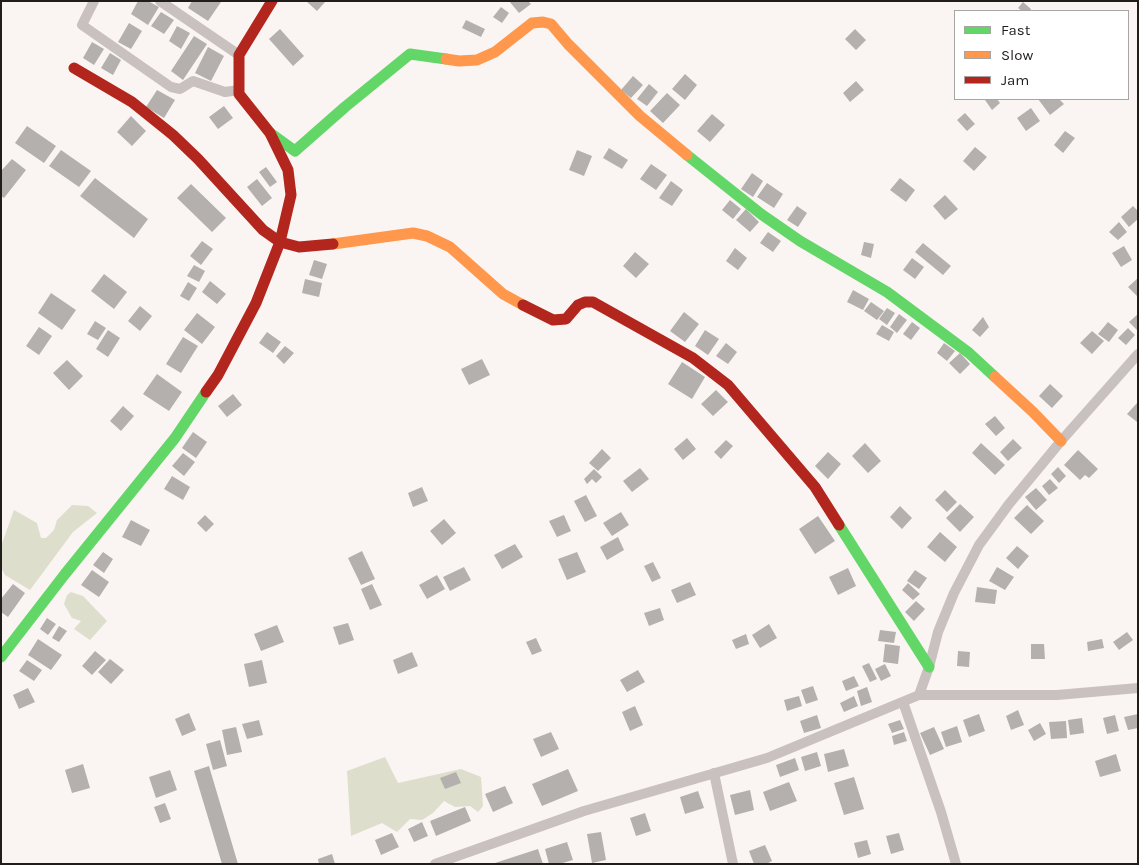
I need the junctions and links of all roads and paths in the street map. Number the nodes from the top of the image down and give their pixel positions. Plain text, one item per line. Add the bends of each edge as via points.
1 (94, 1) edge
2 (160, 1) edge
3 (272, 1) edge
4 (239, 55) junction
5 (74, 68) dead end
6 (239, 90) junction
7 (270, 133) junction
8 (280, 242) junction
9 (1138, 354) edge
10 (1061, 441) junction
11 (1, 657) edge
12 (929, 667) junction
13 (1138, 688) edge
14 (919, 695) junction
15 (904, 702) junction
16 (714, 773) junction
17 (435, 864) edge
18 (733, 864) edge
19 (956, 864) edge

1 - 6 street via 82,24 171,87 180,89 193,81 225,92
2 - 4 street
3 - 4 street
4 - 6 street
5 - 8 street via 132,102 173,135 264,230
6 - 7 street
7 - 8 street via 288,170 291,195
7 - 10 street via 295,151 410,54 460,61 477,60 495,52 532,23 551,24 640,116 715,178 800,241 887,292 969,353
8 - 11 street via 256,303 207,392 175,438
8 - 12 street via 314,247 413,233 428,236 450,248 503,294 554,320 566,319 578,305 593,302 693,358 728,385 815,486
9 - 10 street
10 - 12 street via 979,545 938,632
12 - 14 street
13 - 14 street via 1057,695
14 - 15 street
15 - 16 street via 766,758
15 - 19 street
16 - 17 street via 584,811
16 - 18 street

